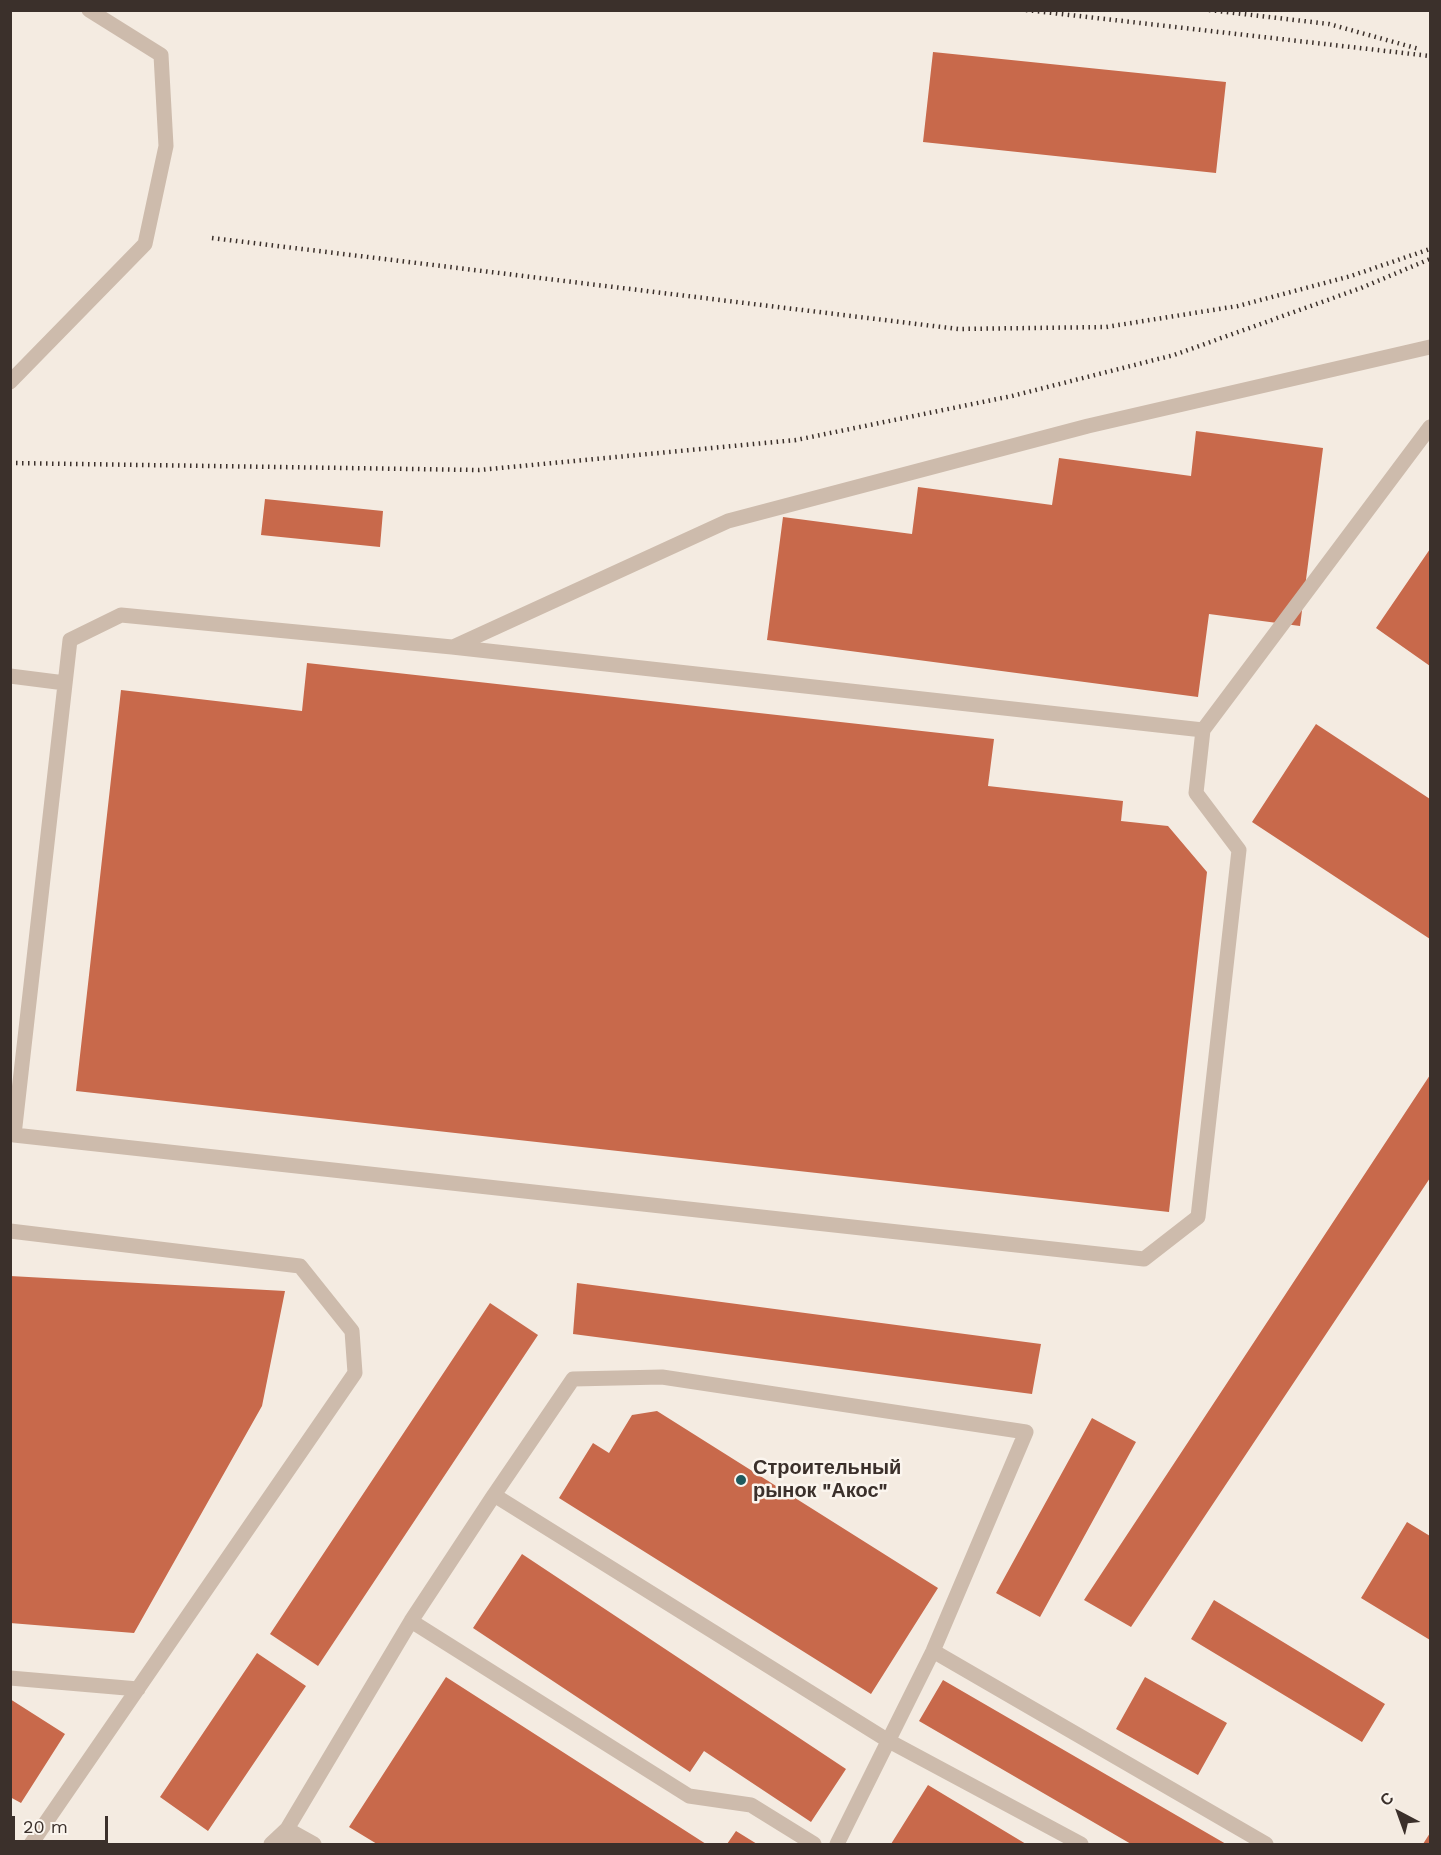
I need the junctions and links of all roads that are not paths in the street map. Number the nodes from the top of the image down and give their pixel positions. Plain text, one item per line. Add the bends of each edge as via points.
1 (89, 10) edge
2 (1431, 346) edge
3 (10, 382) edge
4 (1431, 427) edge
5 (452, 647) junction
6 (10, 676) edge
7 (65, 683) junction
8 (1203, 730) junction
9 (12, 1134) edge
10 (10, 1231) edge
11 (494, 1496) junction
12 (411, 1621) junction
13 (933, 1651) junction
14 (10, 1678) edge
15 (138, 1689) junction
16 (888, 1740) junction
17 (287, 1829) junction
18 (31, 1845) edge
19 (271, 1845) edge
20 (291, 1845) edge
21 (314, 1845) edge
22 (814, 1845) edge
23 (837, 1845) edge
24 (1081, 1845) edge
25 (1266, 1845) edge

1 - 3 lane via 161,55 166,146 145,244
2 - 5 lane via 1088,426 728,521
4 - 8 lane
5 - 7 lane via 122,615 70,640
5 - 8 lane
6 - 7 lane
7 - 9 lane
8 - 9 lane via 1196,793 1239,850 1198,1217 1143,1259
10 - 15 lane via 300,1266 352,1331 355,1373
11 - 12 lane
11 - 13 lane via 573,1379 662,1377 1026,1432
11 - 16 lane
12 - 17 lane
12 - 22 lane via 689,1796 751,1805
13 - 16 lane
13 - 25 lane
14 - 15 lane
15 - 18 lane
16 - 23 lane
16 - 24 lane
17 - 19 lane
17 - 20 lane
17 - 21 lane

